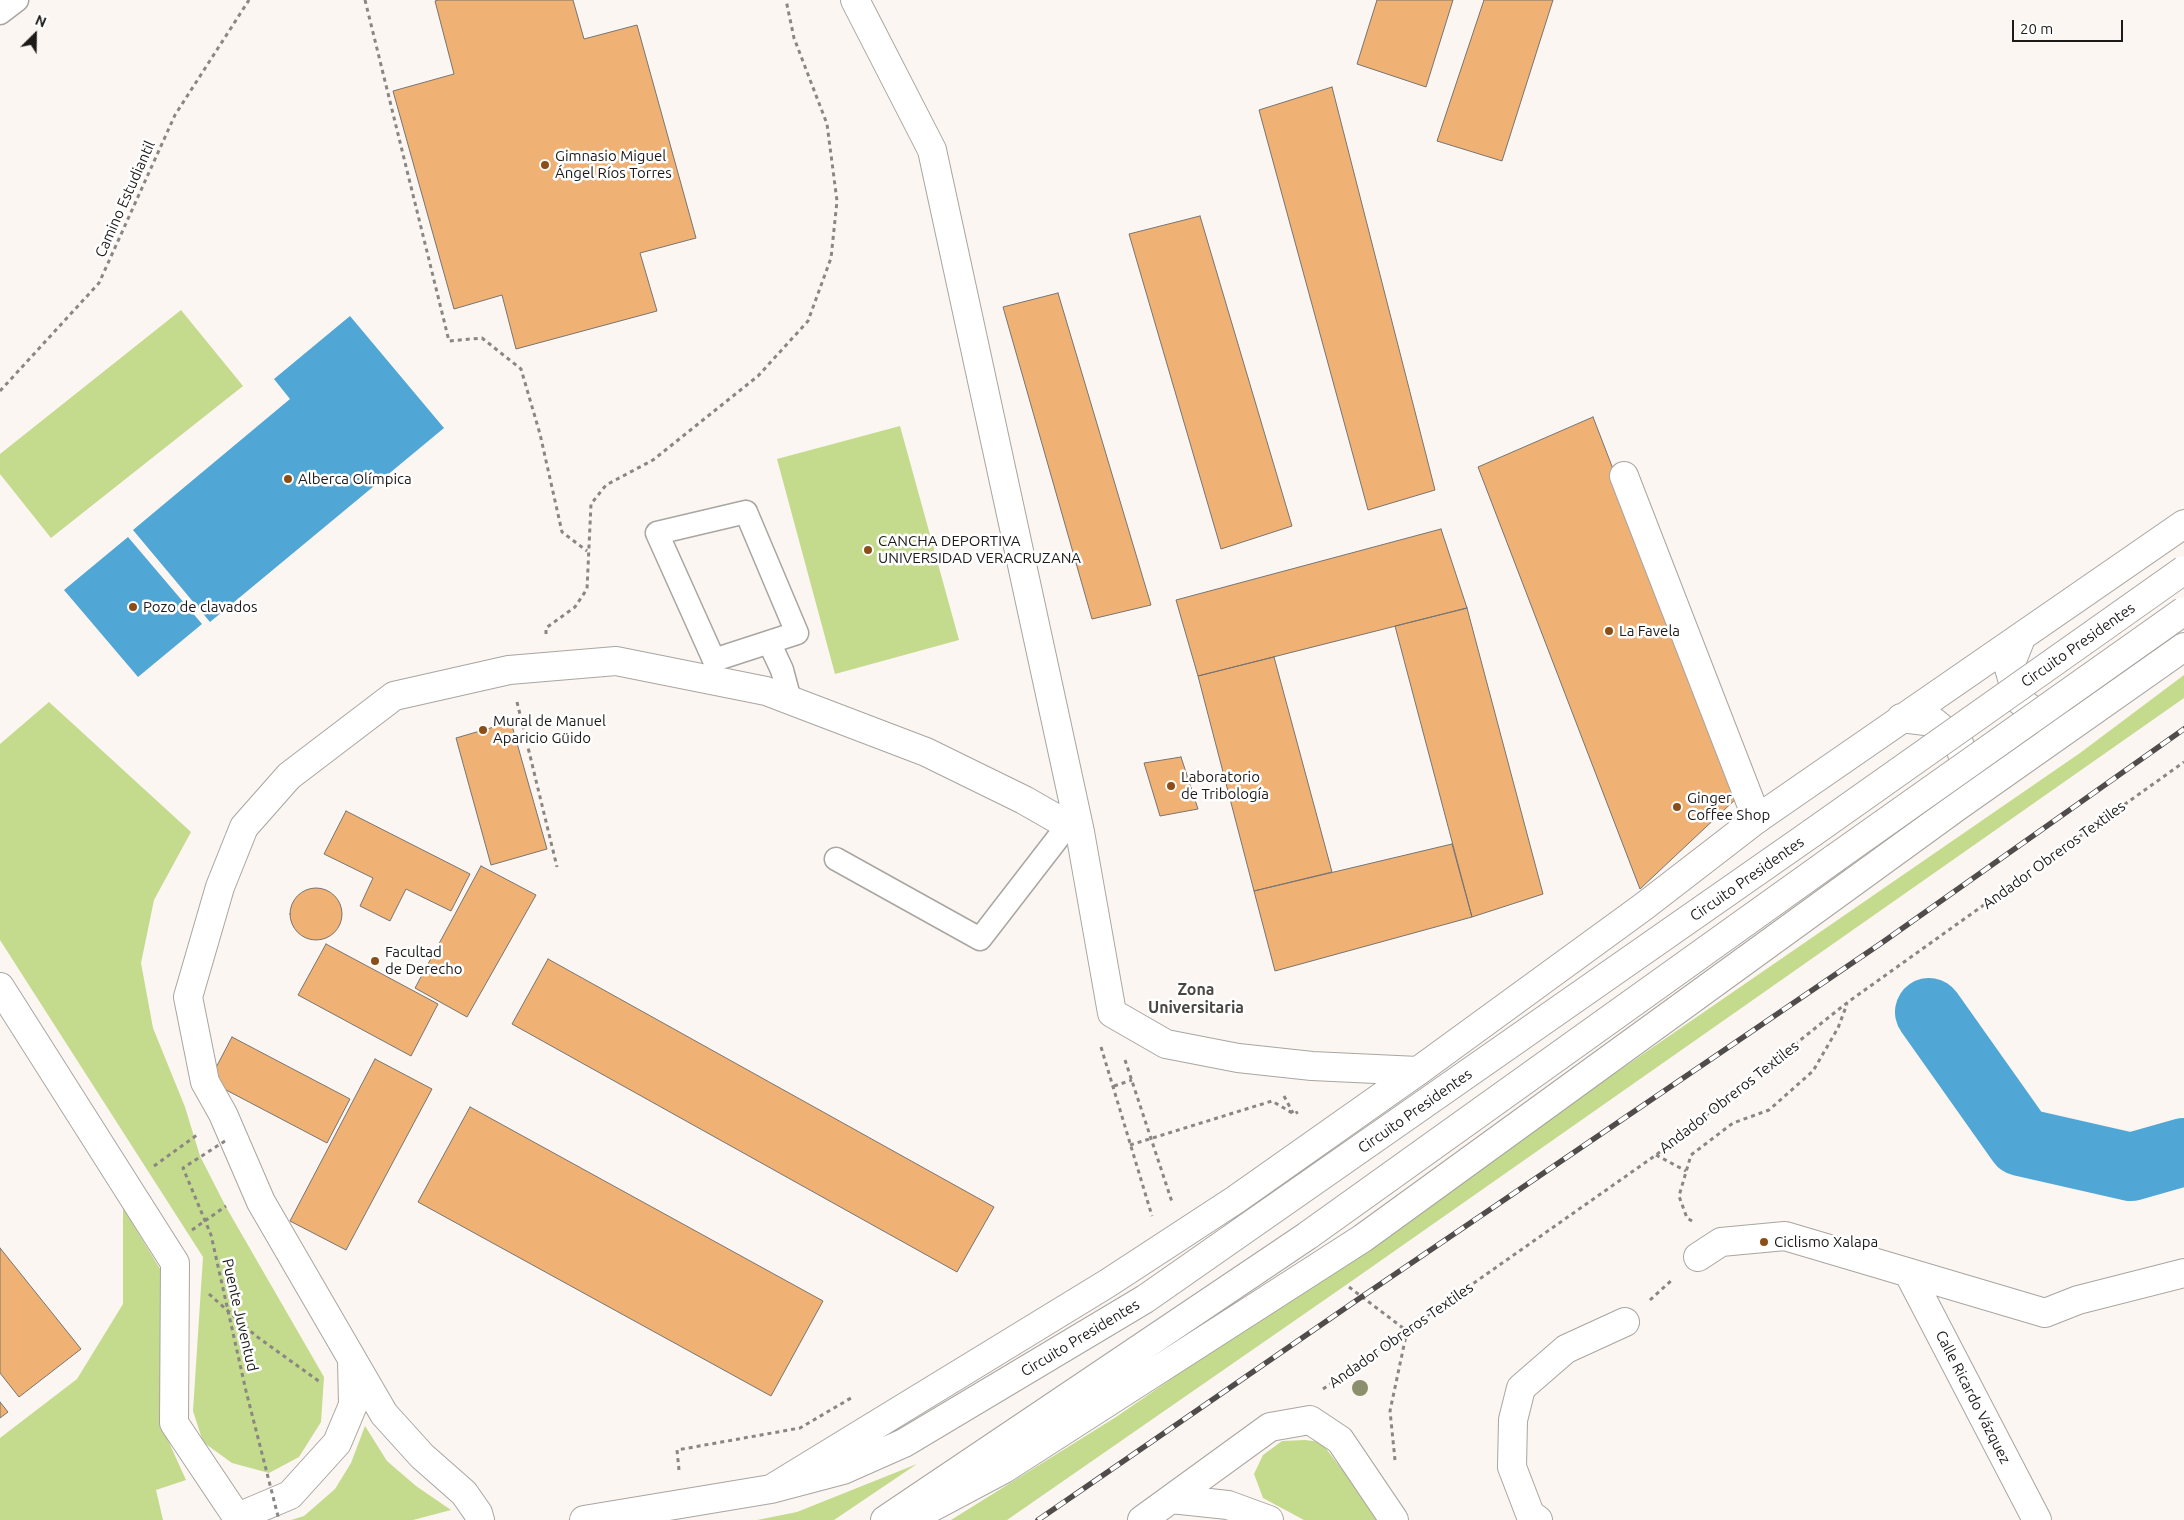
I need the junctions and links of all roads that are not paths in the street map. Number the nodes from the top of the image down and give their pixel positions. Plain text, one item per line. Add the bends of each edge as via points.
1 (17, 0) edge
2 (855, 0) edge
3 (0, 13) edge
4 (1624, 476) dead end
5 (2184, 524) edge
6 (2184, 570) edge
7 (2184, 611) edge
8 (2021, 638) junction
9 (769, 642) junction
10 (2184, 647) edge
11 (790, 700) junction
12 (1901, 718) junction
13 (2077, 722) junction
14 (1958, 806) junction
15 (1757, 819) junction
16 (1074, 829) junction
17 (836, 859) dead end
18 (0, 987) edge
19 (1418, 1072) junction
20 (1698, 1257) road end
21 (2184, 1273) edge
22 (1909, 1274) junction
23 (1625, 1322) road end
24 (352, 1358) junction
25 (771, 1489) junction
26 (1171, 1499) junction
27 (896, 1518) edge
28 (238, 1519) edge
29 (480, 1520) edge
30 (584, 1520) edge
31 (1142, 1520) edge
32 (1269, 1520) edge
33 (1394, 1520) edge
34 (1538, 1520) edge
35 (2037, 1520) edge

1 - 3 lane
2 - 16 main road via 932,150
4 - 15 main road
5 - 8 main road
6 - 25 main road, Circuito Presidentes, bridge via 1145,1299 904,1443 844,1470
7 - 27 main road, bridge via 1307,1236
8 - 12 main road
8 - 13 main road via 2009,668 2018,700 2044,720
9 - 9 lane via 714,660 657,533 746,512 797,633
9 - 11 lane via 782,670
10 - 13 main road
11 - 16 main road via 926,752 1024,800
11 - 24 main road via 766,691 616,661 509,670 394,696 289,776 244,827 220,887 188,998 205,1082 261,1202
12 - 14 main road via 1934,722 1959,743 1968,775
12 - 15 main road
13 - 14 main road
14 - 27 main road via 1363,1238 1004,1469
15 - 19 main road
16 - 17 lane via 980,939
16 - 19 main road via 1112,1013 1166,1044 1238,1058
18 - 28 main road via 170,1256 174,1423
19 - 25 main road via 1235,1200 1108,1283
20 - 22 main road via 1721,1242 1785,1236
21 - 22 main road via 2078,1300 2045,1313
22 - 35 main road, Calle Ricardo Vázquez
23 - 34 main road via 1566,1349 1521,1388 1513,1420 1512,1468 1530,1514
24 - 28 main road via 353,1405 337,1443 290,1495
24 - 29 main road via 384,1414 422,1456 464,1493
25 - 30 main road, Circuito Presidentes
26 - 31 main road
26 - 32 main road via 1228,1505
26 - 33 main road via 1270,1427 1310,1420 1340,1440

